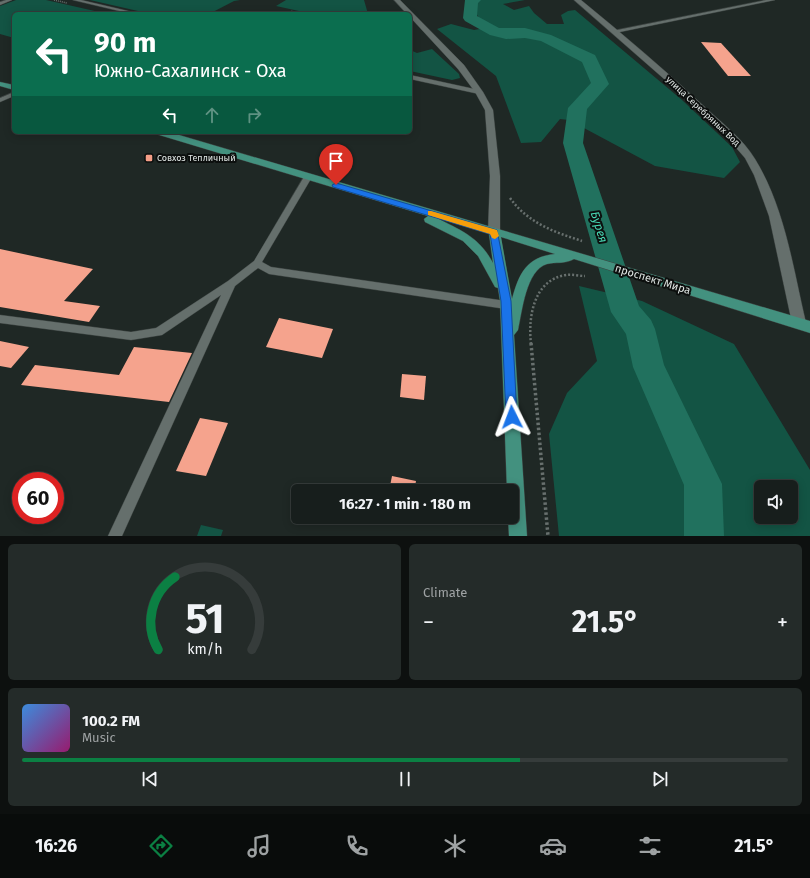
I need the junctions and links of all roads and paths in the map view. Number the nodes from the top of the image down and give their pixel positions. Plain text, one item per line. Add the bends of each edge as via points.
1 (10, 0) edge
2 (75, 0) edge
3 (397, 0) edge
4 (577, 0) edge
5 (773, 0) edge
6 (0, 4) edge
7 (130, 12) edge
8 (408, 12) edge
9 (412, 16) edge
10 (615, 32) junction
11 (412, 77) edge
12 (0, 84) edge
13 (12, 87) edge
14 (479, 92) junction
15 (12, 95) edge
16 (0, 100) edge
17 (166, 134) edge
18 (308, 177) junction
19 (378, 198) junction
20 (510, 198) dead end
21 (494, 232) junction
22 (582, 241) dead end
23 (586, 259) junction
24 (257, 264) junction
25 (585, 276) dead end
26 (230, 284) junction
27 (505, 299) junction
28 (0, 319) edge
29 (805, 325) edge
30 (508, 341) junction
31 (115, 536) edge
32 (518, 536) edge
33 (548, 536) edge

1 - 6 lane
2 - 7 lane
3 - 8 street
4 - 10 street, улица Серебряных Вод
5 - 10 lane
9 - 14 street via 461,67
10 - 29 street, улица Серебряных Вод via 695,102 750,158 765,189
11 - 14 lane
12 - 13 main road
14 - 21 street via 489,110 494,176
15 - 16 lane
17 - 18 main road
18 - 19 main road
18 - 24 lane
19 - 21 main road, проспект Мира
19 - 27 main road via 467,238 482,253
20 - 22 path via 516,208 527,217 544,227
21 - 23 main road, проспект Мира
21 - 27 main road
23 - 29 main road, проспект Мира
23 - 30 main road via 555,258 535,264 523,283
24 - 26 lane
24 - 27 lane via 269,270
25 - 33 path via 566,275 549,282 534,300 530,326
26 - 28 lane via 158,332 131,336
26 - 31 lane
27 - 30 main road
30 - 32 main road

